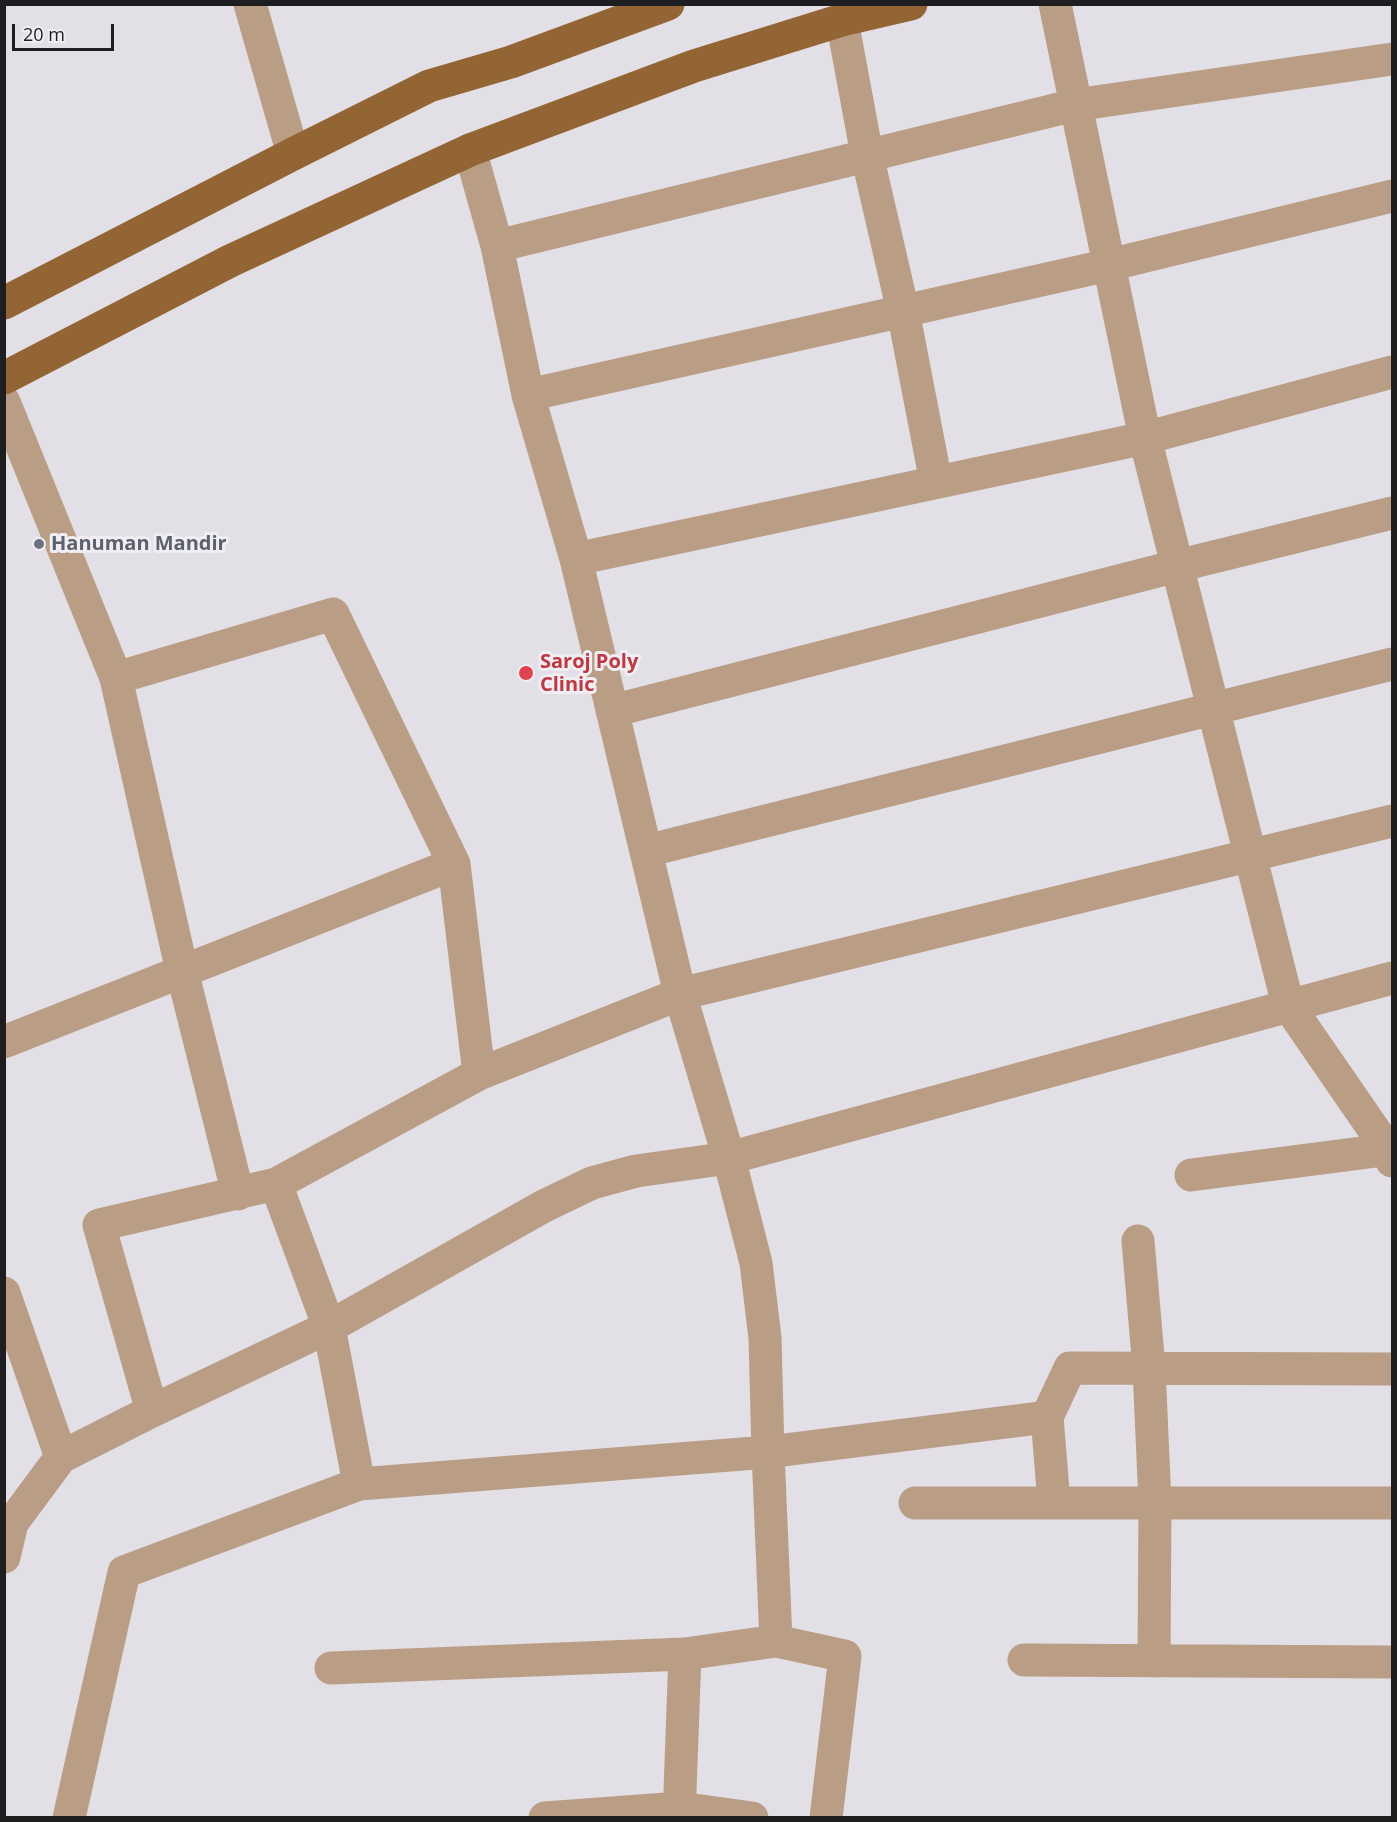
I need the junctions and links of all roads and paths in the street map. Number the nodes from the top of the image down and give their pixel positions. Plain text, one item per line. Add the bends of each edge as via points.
1 (250, 4) edge
2 (668, 4) edge
3 (911, 4) edge
4 (1055, 4) edge
5 (842, 20) junction
6 (1392, 59) edge
7 (1075, 105) junction
8 (470, 150) junction
9 (293, 154) junction
10 (867, 155) junction
11 (1392, 196) edge
12 (497, 246) junction
13 (1109, 265) junction
14 (4, 303) edge
15 (903, 311) junction
16 (1392, 372) edge
17 (4, 378) edge
18 (528, 395) junction
19 (4, 402) edge
20 (1145, 438) junction
21 (936, 482) junction
22 (1392, 513) edge
23 (576, 560) junction
24 (1177, 566) junction
25 (1392, 664) edge
26 (116, 678) junction
27 (1212, 708) junction
28 (612, 711) junction
29 (1392, 821) edge
30 (646, 852) junction
31 (1251, 857) junction
32 (454, 864) junction
33 (182, 972) junction
34 (1392, 978) edge
35 (680, 994) junction
36 (1288, 1005) junction
37 (4, 1042) edge
38 (479, 1074) junction
39 (1391, 1153) edge
40 (729, 1158) junction
41 (1191, 1175) dead end
42 (276, 1184) junction
43 (238, 1194) junction
44 (1138, 1241) dead end
45 (4, 1293) edge
46 (329, 1327) junction
47 (1149, 1368) junction
48 (1392, 1369) edge
49 (152, 1411) junction
50 (1047, 1417) junction
51 (768, 1452) junction
52 (61, 1457) junction
53 (359, 1484) junction
54 (915, 1503) dead end
55 (1054, 1503) junction
56 (1155, 1503) junction
57 (1392, 1503) edge
58 (8, 1523) edge
59 (4, 1557) edge
60 (776, 1641) junction
61 (685, 1654) junction
62 (1024, 1660) dead end
63 (1154, 1661) junction
64 (1392, 1662) edge
65 (331, 1668) dead end
66 (680, 1813) edge
67 (69, 1818) edge
68 (545, 1818) edge
69 (752, 1818) edge
70 (826, 1818) edge

1 - 9 street
2 - 9 main road via 511,62 429,86
3 - 5 main road
4 - 7 street
5 - 8 main road via 694,66
5 - 10 street
6 - 7 street
7 - 10 street
7 - 13 street
8 - 12 street
8 - 17 main road via 230,261
9 - 14 main road
10 - 12 street
10 - 15 street
11 - 13 street
12 - 18 street
13 - 15 street
13 - 20 street
15 - 18 street
15 - 21 street
16 - 20 street
18 - 23 street
19 - 26 street
20 - 21 street
20 - 24 street
21 - 23 street
22 - 24 street
23 - 28 street
24 - 27 street
24 - 28 street
25 - 27 street
26 - 32 street via 333,614
26 - 33 street
27 - 30 street
27 - 31 street
28 - 30 street
29 - 31 street
30 - 35 street
31 - 35 street
31 - 36 street
32 - 33 street
32 - 38 street
33 - 37 street
33 - 43 street
34 - 36 street
35 - 38 street
35 - 40 street
36 - 39 street
36 - 40 street
38 - 42 street
39 - 41 street
40 - 46 street via 636,1171 592,1183
40 - 51 street via 756,1263 765,1338
42 - 43 street
42 - 46 street
43 - 49 street via 99,1225
44 - 47 street
45 - 52 street
46 - 49 street
46 - 53 street
47 - 48 street
47 - 50 street via 1070,1368
47 - 56 street
49 - 52 street
50 - 51 street
50 - 55 street
51 - 53 street
51 - 60 street
52 - 58 street
53 - 67 street via 124,1572
54 - 55 street
55 - 56 street
56 - 57 street
56 - 63 street
58 - 59 street
60 - 61 street
60 - 70 street via 845,1656
61 - 65 street
61 - 66 street
62 - 63 street
63 - 64 street
66 - 68 street
66 - 69 street

